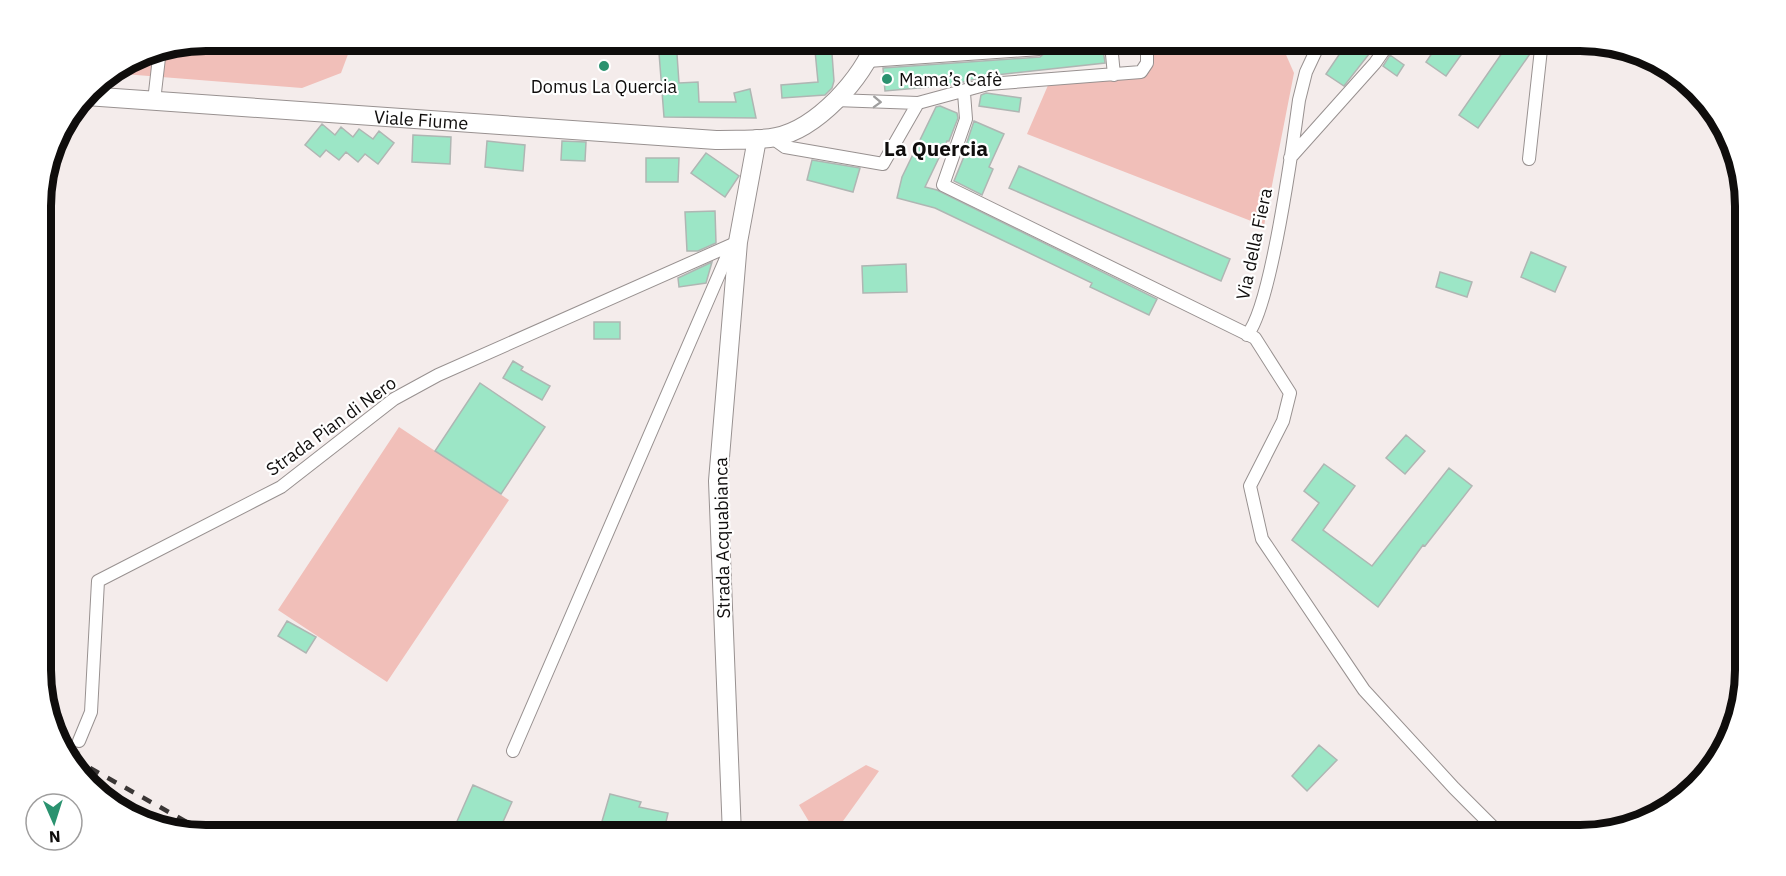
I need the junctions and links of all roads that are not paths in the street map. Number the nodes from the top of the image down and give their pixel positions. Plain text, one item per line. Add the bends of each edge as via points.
1 (872, 51) edge
2 (975, 51) edge
3 (1112, 51) edge
4 (1147, 51) edge
5 (1316, 51) edge
6 (1383, 51) edge
7 (1541, 51) edge
8 (159, 58) edge
9 (868, 61) junction
10 (1114, 75) junction
11 (964, 93) junction
12 (96, 97) edge
13 (835, 100) junction
14 (154, 101) junction
15 (918, 103) junction
16 (764, 138) junction
17 (1290, 158) junction
18 (1530, 159) dead end
19 (738, 242) junction
20 (1247, 335) junction
21 (79, 741) tunnel mouth
22 (513, 751) dead end
23 (732, 825) edge
24 (1492, 825) edge

1 - 9 main road, Viale Fiume
2 - 9 street
3 - 10 street
4 - 10 street via 1147,63 1140,72
5 - 17 street, Via della Fiera via 1299,100
6 - 17 street
7 - 18 street
8 - 14 street
9 - 13 main road, Viale Fiume
10 - 11 street via 988,84
11 - 15 street
11 - 20 street via 966,119 943,185
12 - 14 main road, Viale Fiume
13 -> 15 street
13 - 16 main road, Viale Fiume via 794,131
14 - 16 main road, Viale Fiume via 716,140
15 - 16 street via 883,164 785,147
16 - 19 main road, Strada Acquabianca
17 - 20 street, Via della Fiera via 1256,326
19 - 21 street, Strada Pian di Nero via 438,375 394,399 281,487 98,582 91,712
19 - 22 street, Strada Acquabianca via 727,256
19 - 23 main road, Strada Acquabianca via 718,481
20 - 24 street via 1256,338 1290,393 1283,421 1250,486 1262,538 1364,690

